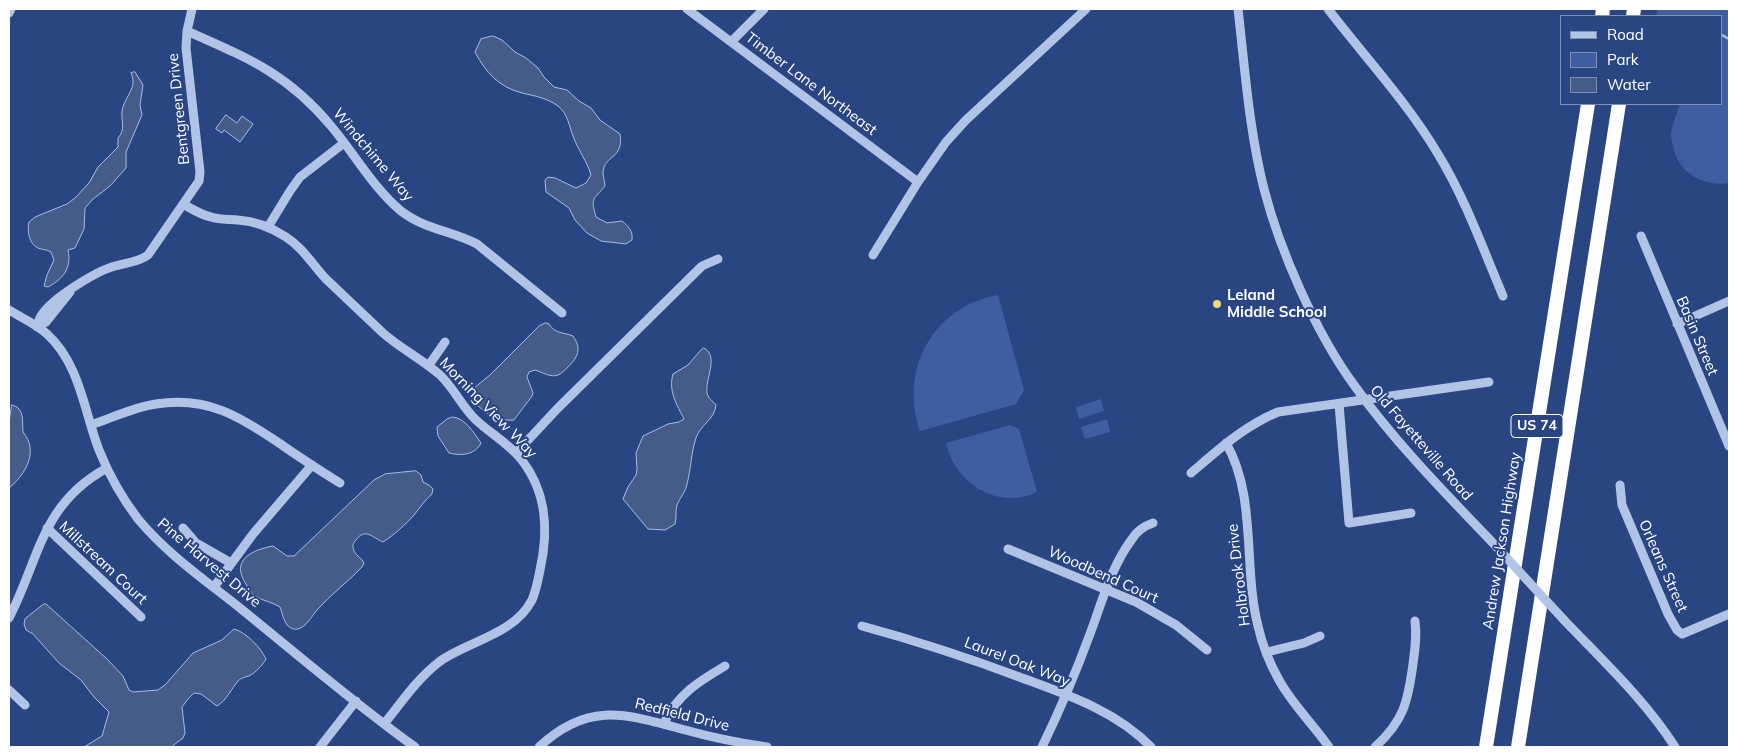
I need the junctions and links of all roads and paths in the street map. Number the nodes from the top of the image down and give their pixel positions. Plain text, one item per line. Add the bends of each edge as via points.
1 (11, 9) edge
2 (192, 9) edge
3 (687, 9) edge
4 (764, 9) edge
5 (1086, 9) edge
6 (1238, 9) edge
7 (1328, 9) edge
8 (9, 13) edge
9 (187, 32) junction
10 (732, 41) junction
11 (1588, 105) edge
12 (1619, 105) edge
13 (344, 143) junction
14 (918, 182) junction
15 (183, 204) junction
16 (268, 227) junction
17 (1641, 236) dead end
18 (873, 255) dead end
19 (718, 259) dead end
20 (1503, 296) dead end
21 (1729, 301) edge
22 (9, 310) edge
23 (562, 313) dead end
24 (1677, 324) junction
25 (37, 327) junction
26 (445, 342) dead end
27 (428, 365) junction
28 (1489, 382) dead end
29 (1365, 399) junction
30 (1339, 404) junction
31 (91, 425) junction
32 (1226, 443) junction
33 (1729, 446) edge
34 (516, 454) junction
35 (312, 465) junction
36 (107, 468) junction
37 (1191, 473) dead end
38 (340, 483) dead end
39 (1620, 485) dead end
40 (1411, 513) dead end
41 (1153, 523) dead end
42 (47, 528) junction
43 (183, 528) dead end
44 (1008, 549) dead end
45 (231, 563) junction
46 (214, 587) junction
47 (1107, 589) junction
48 (1729, 614) edge
49 (141, 617) dead end
50 (9, 618) edge
51 (1414, 621) dead end
52 (862, 626) dead end
53 (1320, 636) dead end
54 (1208, 650) dead end
55 (1267, 652) junction
56 (724, 666) dead end
57 (9, 690) edge
58 (1066, 695) junction
59 (356, 701) junction
60 (25, 705) dead end
61 (664, 723) junction
62 (384, 724) junction
63 (320, 747) edge
64 (415, 747) edge
65 (539, 747) edge
66 (767, 747) edge
67 (1042, 747) edge
68 (1151, 747) edge
69 (1329, 747) edge
70 (1375, 747) edge
71 (1486, 747) edge
72 (1518, 747) edge
73 (1675, 747) edge

1 - 8 street
2 - 9 street, Bentgreen Drive
3 - 10 street, Timber Lane Northeast
4 - 10 street
5 - 14 street via 966,120
6 - 29 street, Old Fayetteville Road via 1254,140 1276,227 1323,334 1343,370
7 - 20 street via 1402,100 1438,154 1460,196
9 - 13 street, Windchime Way via 242,55 276,75 313,106
9 - 15 street, Bentgreen Drive via 200,177
10 - 14 street, Timber Lane Northeast
11 - 71 highway, Andrew Jackson Highway / US 74
12 - 72 highway, US 74
13 - 16 street via 300,177
13 - 23 street, Windchime Way via 400,210 425,225 477,244
14 - 18 street
15 - 16 street, Morning View Way via 212,218 244,220
15 - 25 street, Bentgreen Drive via 145,258 106,269 85,280 72,290 46,322
16 - 27 street, Morning View Way via 299,247 325,277 384,333
17 - 24 street, Basin Street
19 - 34 street via 702,266 556,409
21 - 24 street
22 - 25 street, Pine Harvest Drive
24 - 33 street, Basin Street
25 - 31 street, Pine Harvest Drive via 50,338 71,369 81,389
26 - 27 street
27 - 34 street, Morning View Way via 447,381 477,421
28 - 29 street
29 - 30 street
29 - 73 street, Old Fayetteville Road, bridge via 1414,460 1626,686
30 - 32 street via 1278,412 1262,418
30 - 40 street via 1349,523
31 - 35 street via 156,404 198,403 238,416
31 - 36 street, Pine Harvest Drive
32 - 37 street
32 - 55 street, Holbrook Drive via 1241,476 1254,608
34 - 62 street, Morning View Way via 538,489 546,521 545,550 532,601 505,627 436,664
35 - 38 street
35 - 45 street
36 - 42 street via 70,495
36 - 46 street, Pine Harvest Drive via 126,502 147,529
39 - 48 street, Orleans Street via 1622,505 1677,630 1682,634
41 - 47 street via 1132,539
42 - 49 street, Millstream Court
42 - 50 street
43 - 45 street via 196,543
44 - 47 street, Woodbend Court
45 - 46 street
46 - 59 street, Pine Harvest Drive
47 - 54 street, Woodbend Court via 1164,617
47 - 58 street
51 - 70 street via 1417,636 1407,703 1387,736
52 - 58 street, Laurel Oak Way via 946,650
53 - 55 street
55 - 69 street, Holbrook Drive via 1278,679
56 - 61 street via 682,695
57 - 60 street
58 - 67 street
58 - 68 street, Laurel Oak Way via 1114,717
59 - 62 street, Pine Harvest Drive
59 - 63 street
61 - 65 street, Redfield Drive via 626,715 598,716 568,726
61 - 66 street, Redfield Drive via 704,735
62 - 64 street, Pine Harvest Drive

